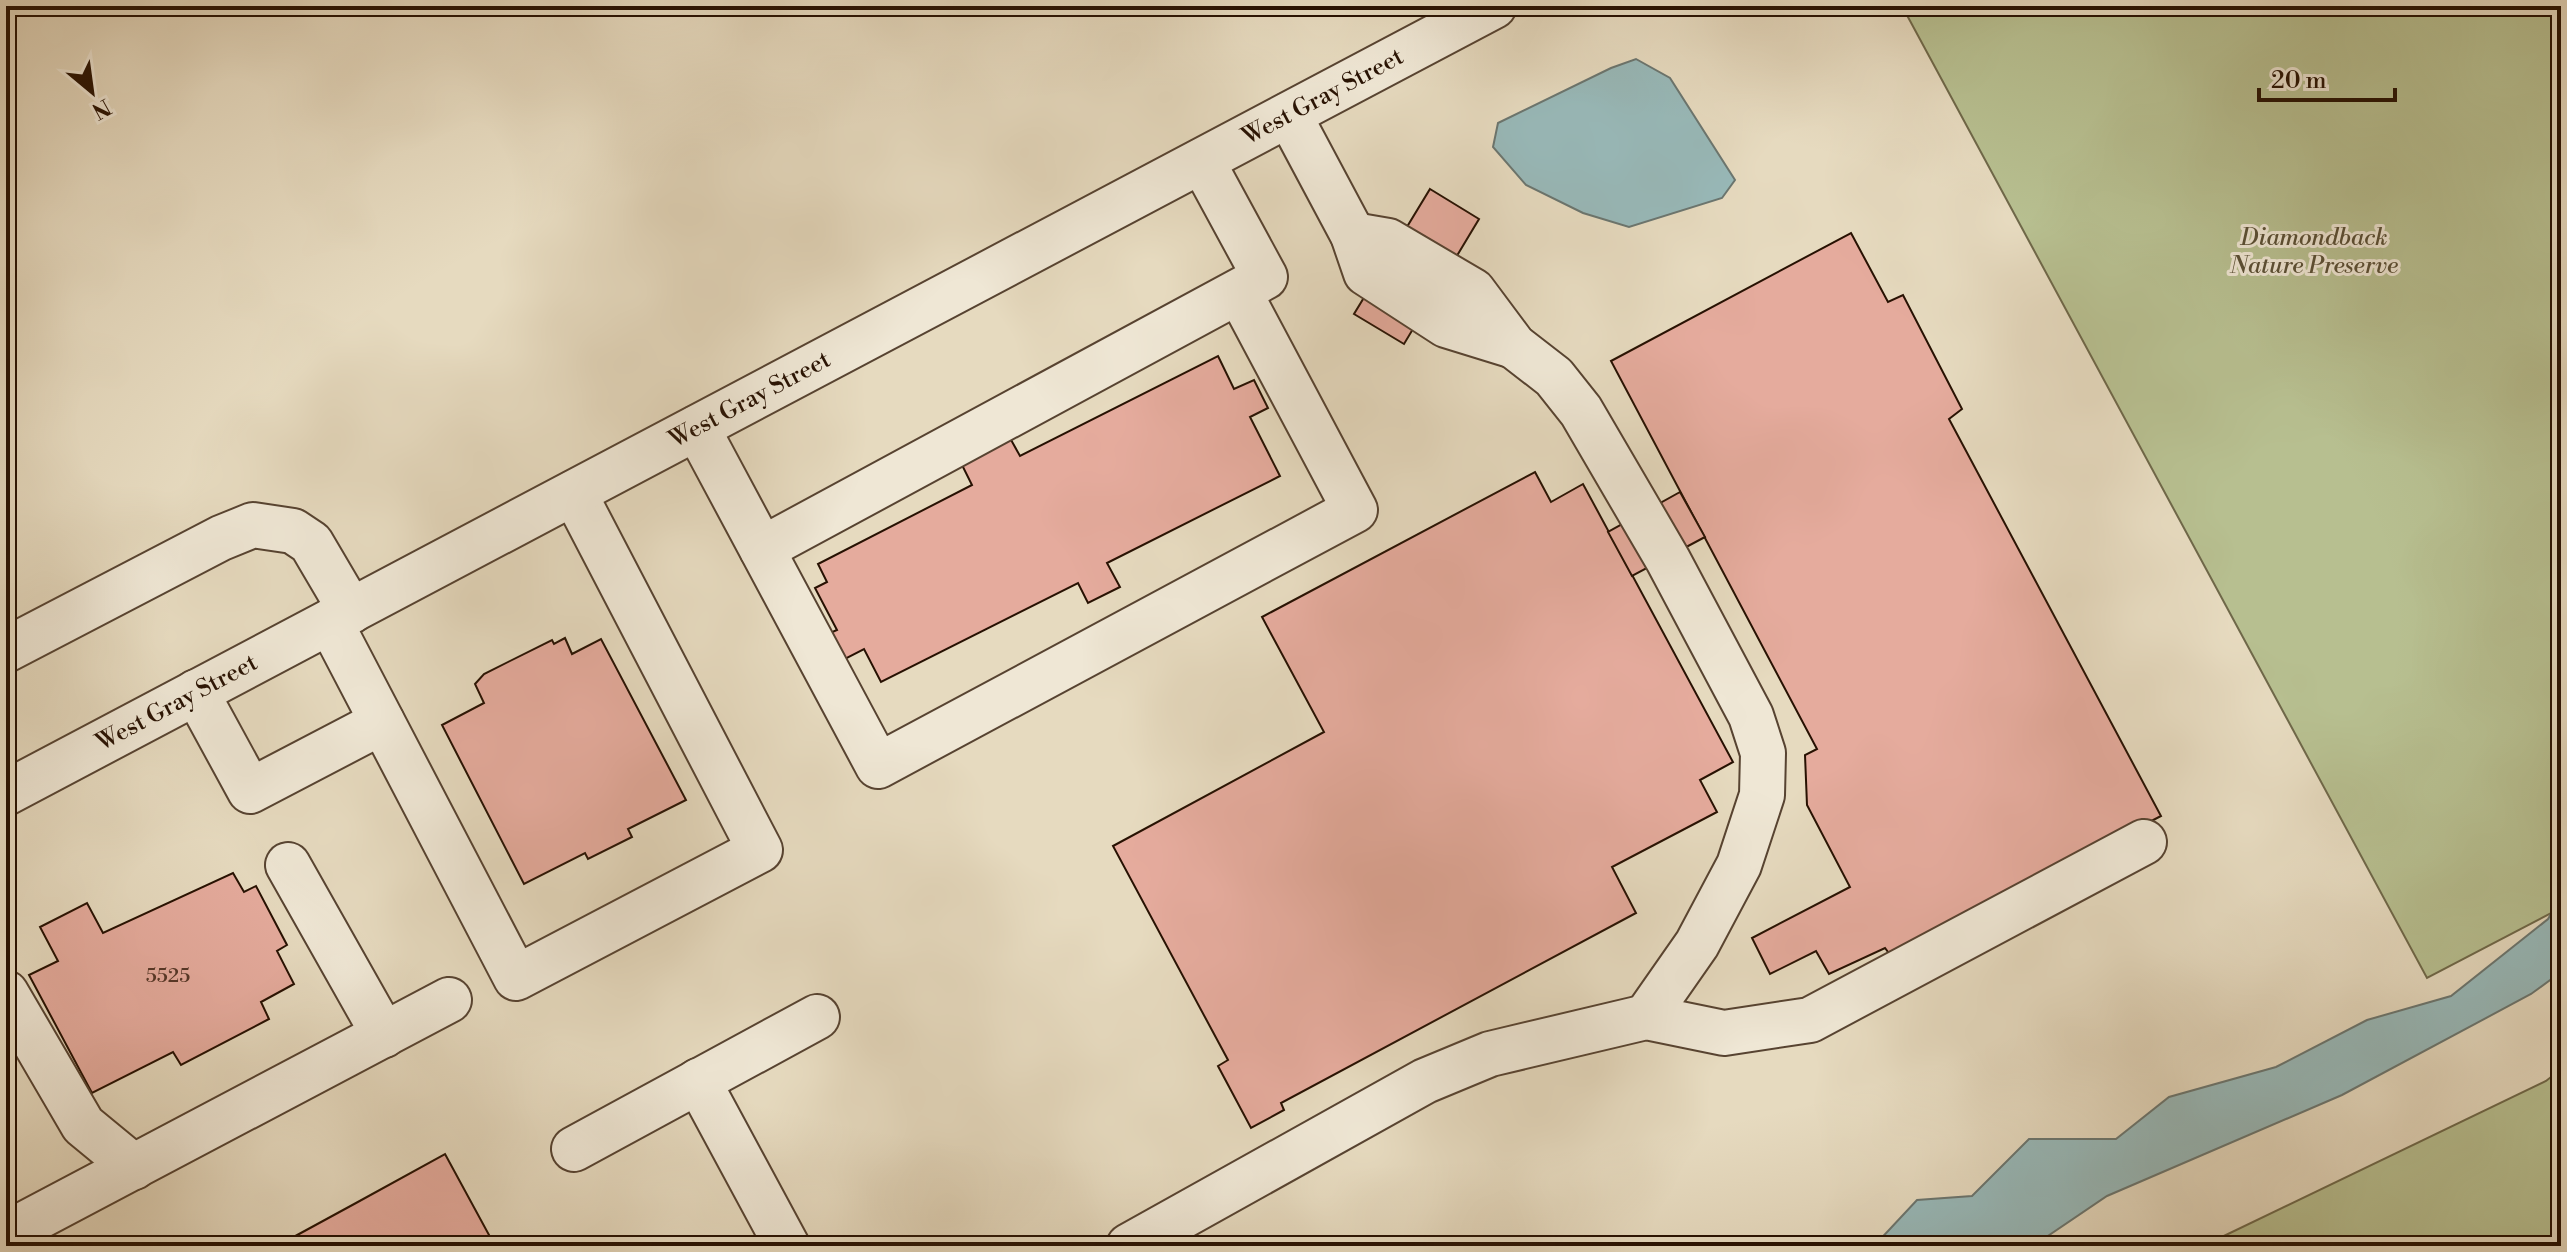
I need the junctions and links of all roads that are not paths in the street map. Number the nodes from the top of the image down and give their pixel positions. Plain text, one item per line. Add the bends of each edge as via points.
1 (1494, 6) edge
2 (1289, 115) junction
3 (1202, 161) junction
4 (1239, 292) junction
5 (697, 428) junction
6 (574, 493) junction
7 (762, 549) junction
8 (340, 616) junction
9 (6, 650) edge
10 (196, 692) junction
11 (382, 722) junction
12 (6, 793) edge
13 (2144, 842) dead end
14 (288, 865) dead end
15 (6, 993) edge
16 (449, 1000) dead end
17 (817, 1017) dead end
18 (1646, 1017) junction
19 (384, 1035) junction
20 (698, 1081) junction
21 (574, 1149) dead end
22 (134, 1167) junction
23 (6, 1234) edge
24 (787, 1246) edge
25 (1129, 1246) edge

1 - 2 street, West Gray Street
2 - 3 street, West Gray Street
2 - 18 street via 1353,235 1366,273 1446,325 1514,346 1554,377 1581,411 1751,716 1763,753 1762,795 1739,865 1697,944
3 - 4 street via 1265,277
3 - 5 street, West Gray Street
4 - 7 street
4 - 7 street via 1355,510 878,766
5 - 6 street, West Gray Street
5 - 7 street
6 - 8 street, West Gray Street
6 - 11 street via 760,850 516,978
8 - 9 street via 311,543 293,531 253,525
8 - 10 street, West Gray Street
8 - 11 street
10 - 11 street via 250,791
10 - 12 street, West Gray Street
13 - 18 street via 1810,1020 1724,1033
14 - 19 street
15 - 22 street via 83,1125
16 - 19 street
17 - 20 street
18 - 25 street via 1490,1054 1425,1081
19 - 22 street
20 - 21 street
20 - 24 street
22 - 23 street

